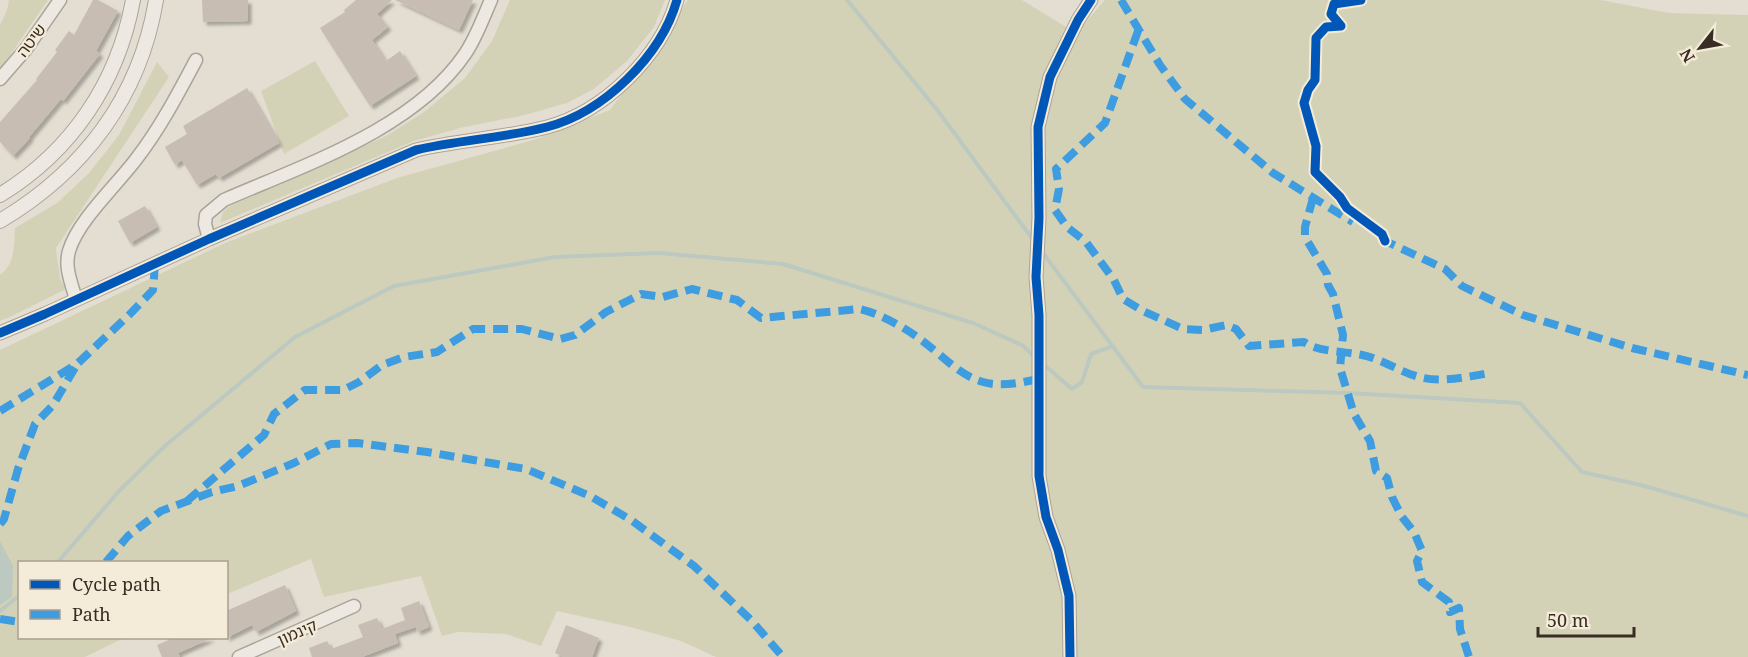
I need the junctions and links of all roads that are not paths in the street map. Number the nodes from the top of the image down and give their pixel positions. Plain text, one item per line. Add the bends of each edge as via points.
1 (60, 0) edge
2 (133, 0) edge
3 (156, 0) edge
4 (491, 0) edge
5 (677, 0) edge
6 (1091, 0) edge
7 (196, 60) dead end
8 (0, 78) edge
9 (0, 195) edge
10 (0, 221) edge
11 (209, 239) junction
12 (76, 300) junction
13 (0, 333) edge
14 (354, 606) dead end
15 (239, 657) edge
16 (1070, 657) edge

1 - 8 street, שיטה
2 - 9 street via 117,61 92,107 54,152
3 - 10 street via 137,70 111,120 50,187
4 - 11 street via 466,53 430,92 361,139 224,200 206,214
5 - 11 street via 674,14 640,65 587,111 549,127 416,150
6 - 16 street via 1050,77 1038,127 1038,476 1069,596
7 - 12 street via 165,120 80,229 69,251 67,269
11 - 12 street
12 - 13 street
14 - 15 street, קינמון

